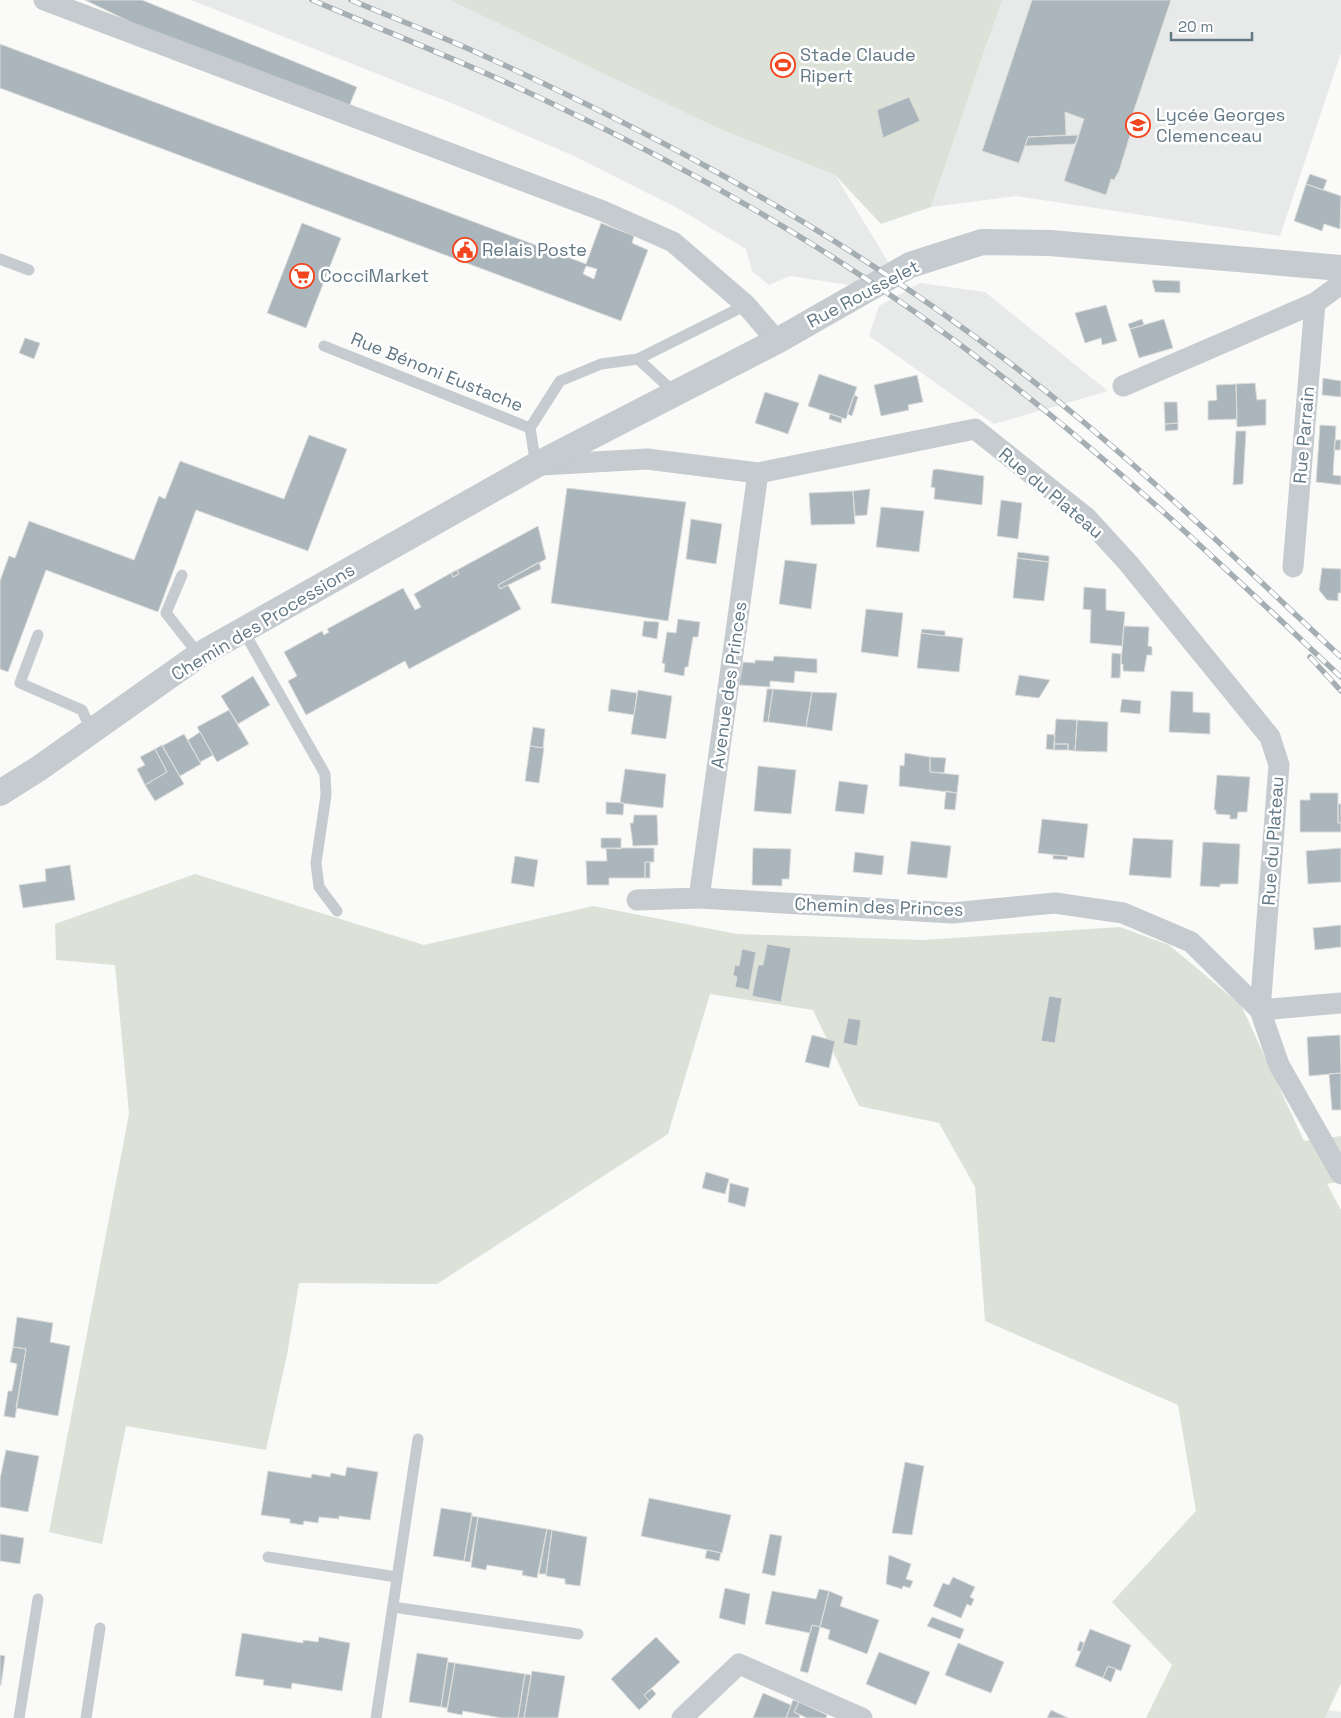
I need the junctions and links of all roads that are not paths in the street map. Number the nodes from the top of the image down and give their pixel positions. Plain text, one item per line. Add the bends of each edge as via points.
1 (44, 0) edge
2 (0, 258) edge
3 (1341, 268) edge
4 (28, 270) dead end
5 (1341, 284) edge
6 (1315, 303) junction
7 (746, 305) junction
8 (776, 341) junction
9 (324, 346) dead end
10 (638, 359) junction
11 (1123, 386) dead end
12 (676, 393) junction
13 (530, 428) junction
14 (536, 465) junction
15 (758, 472) junction
16 (1293, 567) dead end
17 (182, 575) dead end
18 (243, 630) junction
19 (38, 635) dead end
20 (199, 655) junction
21 (92, 732) junction
22 (0, 793) edge
23 (699, 898) junction
24 (637, 900) dead end
25 (337, 911) dead end
26 (1341, 1003) edge
27 (1260, 1010) junction
28 (1341, 1174) edge
29 (418, 1439) dead end
30 (268, 1557) dead end
31 (397, 1577) junction
32 (38, 1599) dead end
33 (393, 1606) junction
34 (100, 1628) dead end
35 (578, 1634) dead end
36 (19, 1718) edge
37 (86, 1718) edge
38 (376, 1718) edge
39 (682, 1718) edge
40 (862, 1718) edge

1 - 7 street via 603,211 674,242
2 - 4 lane
3 - 8 street, Rue Rousselet via 1050,243 982,242 910,265
5 - 6 street
6 - 11 street
6 - 16 street, Rue Parrain
7 - 8 street
7 - 10 lane
8 - 12 street, Rue Rousselet
9 - 13 lane, Rue Bénoni Eustache
10 - 12 lane
10 - 13 lane via 601,364 560,381
12 - 14 street, Rue Rousselet
13 - 14 lane, Rue Bénoni Eustache
14 - 15 street, Rue du Plateau via 647,458
14 - 18 street, Chemin des Processions
15 - 23 street, Avenue des Princes
15 - 27 street, Rue du Plateau via 975,429 1088,518 1130,564 1270,737 1279,766
17 - 20 lane via 166,613
18 - 20 street, Chemin des Processions
18 - 25 lane via 325,774 326,795 316,863 319,886
19 - 21 lane via 20,683 82,710
20 - 21 street, Chemin des Processions
21 - 22 street, Chemin des Processions
23 - 24 street, Chemin des Princes
23 - 27 street, Chemin des Princes via 952,913 1055,903 1123,913 1191,942
26 - 27 street
27 - 28 street, Chemin des Princes via 1279,1065
29 - 31 lane
30 - 31 lane
31 - 33 lane
32 - 36 lane
33 - 35 lane
33 - 38 lane
34 - 37 lane
39 - 40 street via 739,1664

